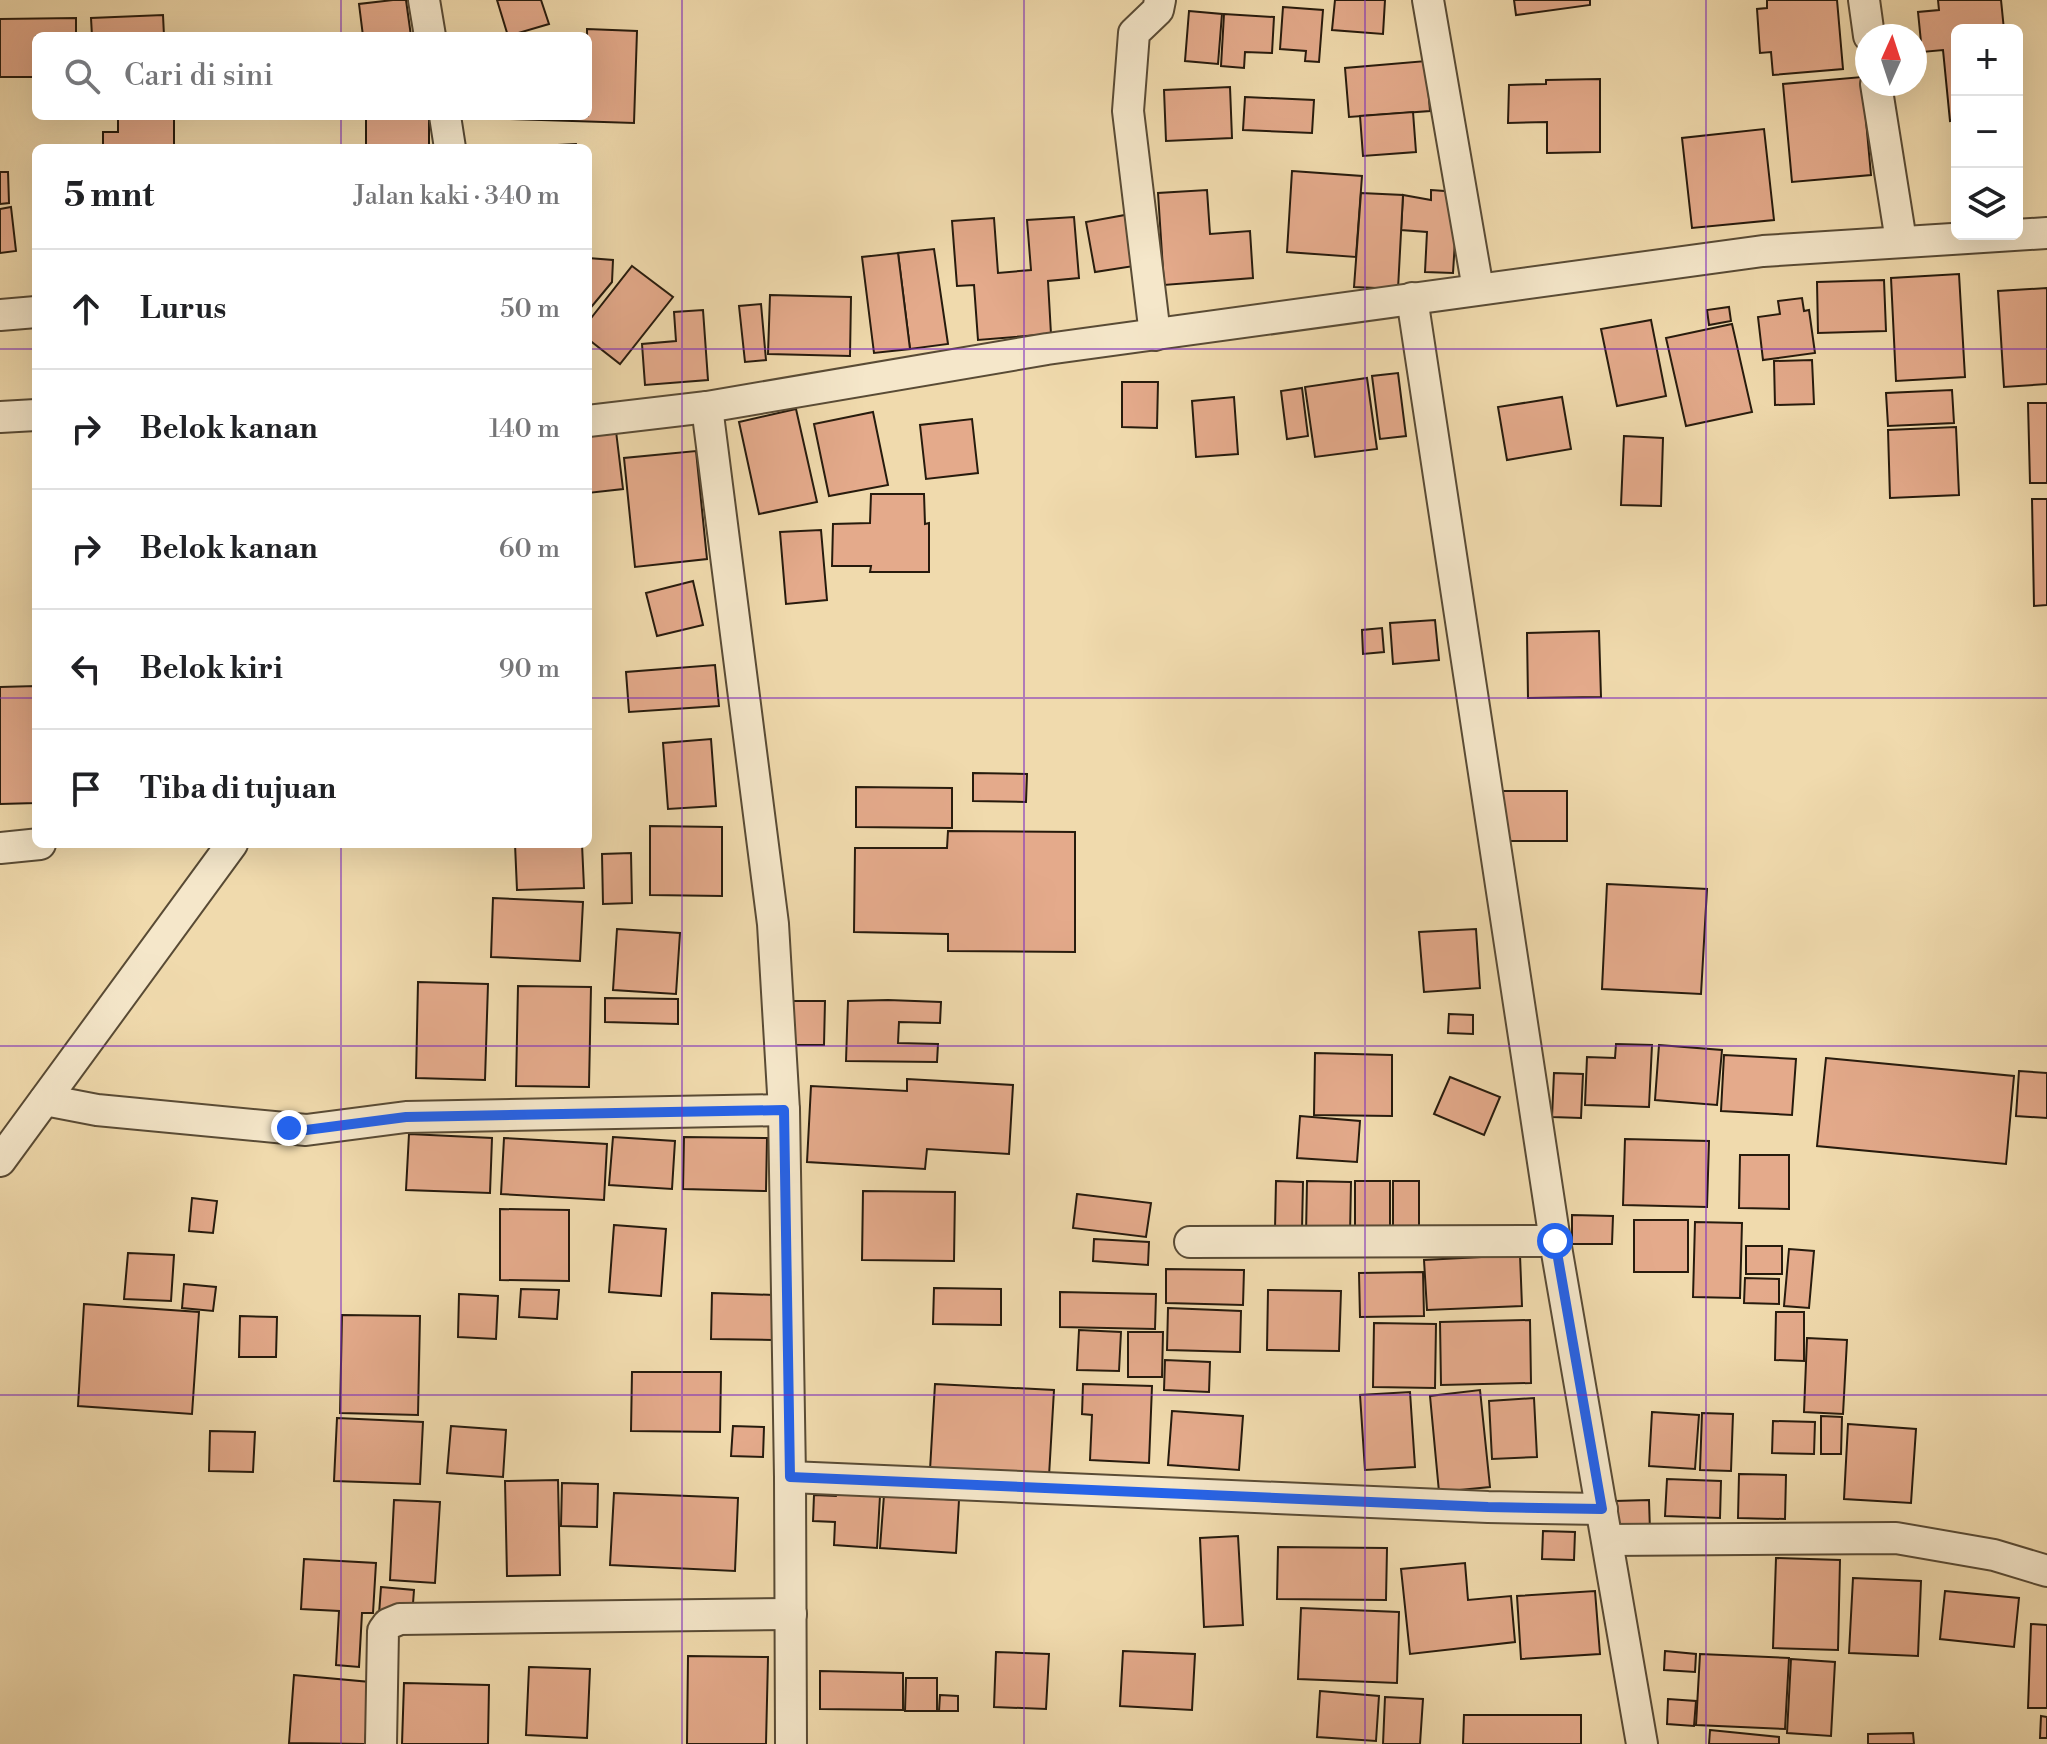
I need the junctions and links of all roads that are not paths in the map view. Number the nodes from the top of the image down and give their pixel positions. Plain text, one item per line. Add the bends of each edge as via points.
1 (424, 0) edge
2 (1160, 0) edge
3 (1428, 0) edge
4 (1864, 0) edge
5 (1867, 24) edge
6 (429, 32) edge
7 (1878, 96) edge
8 (446, 120) edge
9 (449, 144) edge
10 (2047, 233) edge
11 (1901, 241) junction
12 (1478, 289) junction
13 (1412, 298) junction
14 (32, 312) edge
15 (0, 315) edge
16 (1155, 335) junction
17 (707, 407) junction
18 (32, 415) edge
19 (0, 417) edge
20 (592, 421) edge
21 (32, 845) edge
22 (0, 848) edge
23 (229, 848) edge
24 (45, 1100) junction
25 (784, 1110) junction
26 (0, 1161) edge
27 (1555, 1241) junction
28 (1190, 1242) dead end
29 (790, 1477) junction
30 (1602, 1509) junction
31 (1608, 1540) junction
32 (2047, 1571) edge
33 (791, 1614) junction
34 (381, 1744) edge
35 (791, 1744) edge
36 (1642, 1744) edge

1 - 6 street
2 - 16 street via 1158,10 1134,33 1128,111
3 - 12 street
4 - 5 street
7 - 11 street
8 - 9 street
10 - 11 street
11 - 12 street via 1763,251
12 - 13 street
13 - 16 street
13 - 27 street
14 - 15 street
16 - 17 street
17 - 20 street
17 - 25 street via 773,924
18 - 19 street
21 - 22 street
23 - 24 street
24 - 25 street via 306,1130 406,1117
24 - 26 street
25 - 29 street
27 - 28 street
27 - 30 street
29 - 30 street
29 - 33 street
30 - 31 street
31 - 32 street via 1896,1538 1994,1555
31 - 36 street
33 - 34 street via 400,1619 383,1631
33 - 35 street

